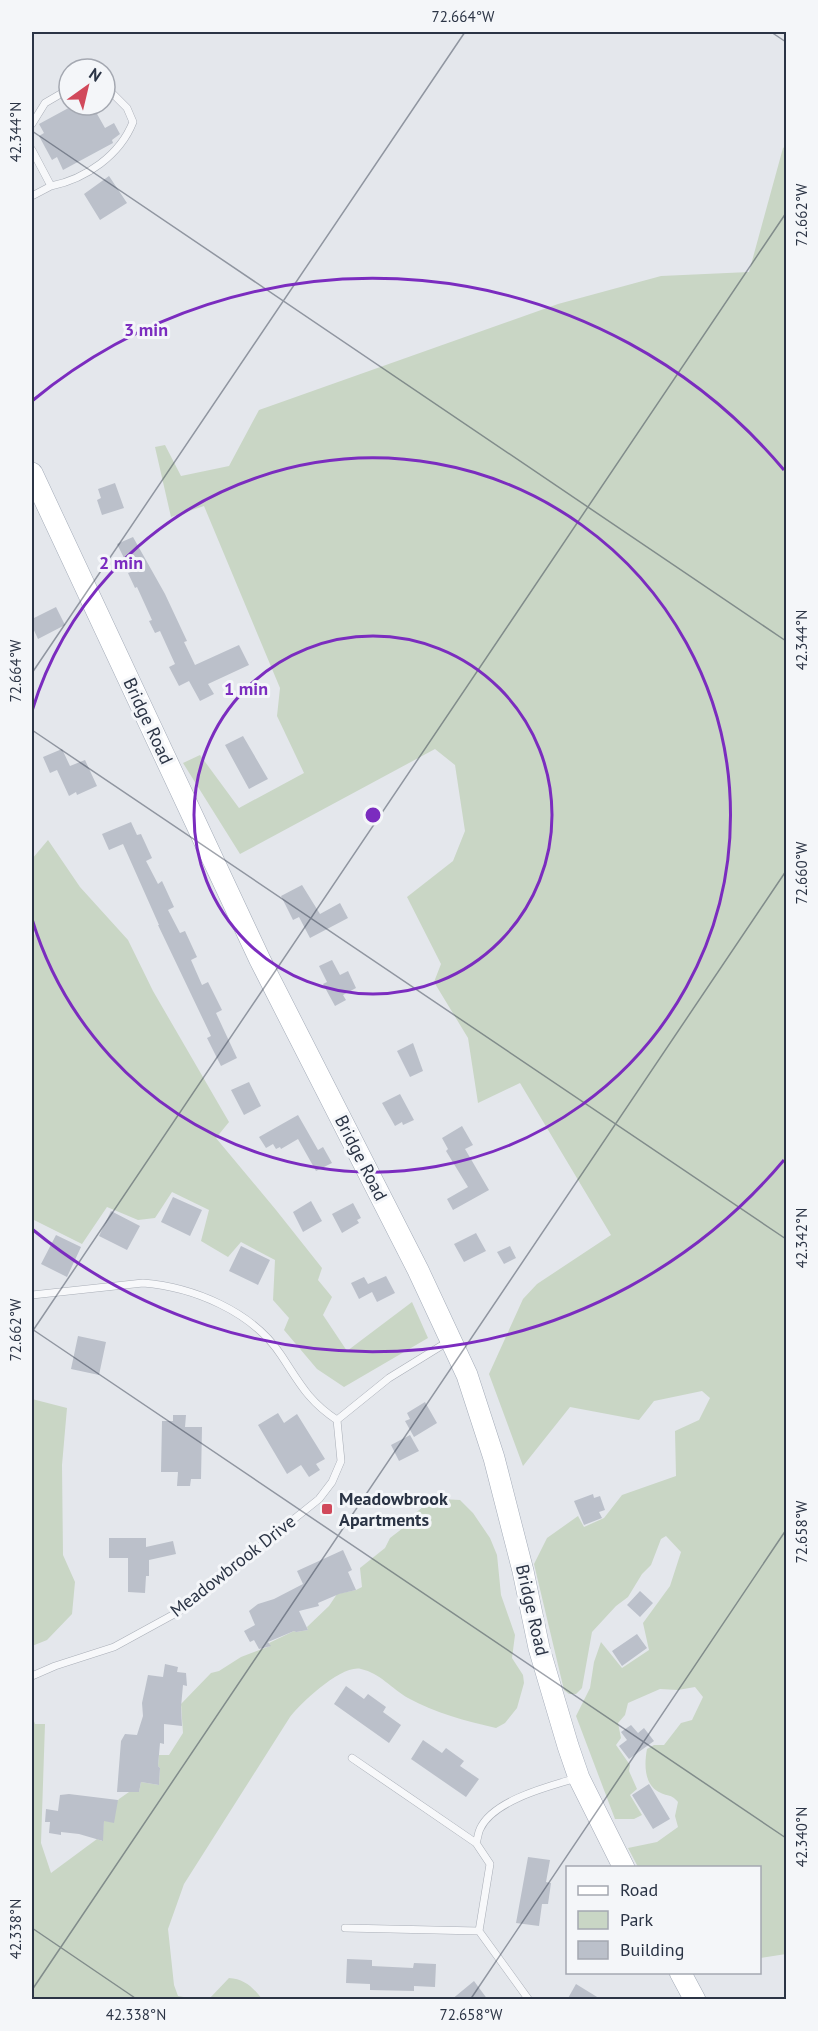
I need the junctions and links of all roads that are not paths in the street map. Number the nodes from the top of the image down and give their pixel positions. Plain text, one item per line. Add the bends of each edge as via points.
1 (57, 96) edge
2 (117, 98) edge
3 (32, 124) edge
4 (32, 150) edge
5 (51, 186) junction
6 (32, 196) edge
7 (32, 473) edge
8 (32, 1295) edge
9 (451, 1339) junction
10 (337, 1420) junction
11 (32, 1676) edge
12 (352, 1758) dead end
13 (579, 1778) junction
14 (477, 1843) junction
15 (623, 1866) edge
16 (345, 1928) dead end
17 (479, 1931) junction
18 (681, 1974) edge
19 (529, 2000) edge
20 (695, 2000) edge

1 - 3 lane via 45,103
2 - 5 lane via 127,108 132,122 128,134 88,173
4 - 5 lane
5 - 6 lane
7 - 9 main road, Bridge Road via 260,960
8 - 10 lane via 143,1283 161,1284 202,1297 232,1311 266,1336 306,1395
9 - 10 lane via 389,1378
9 - 13 main road, Bridge Road via 480,1410 494,1458 539,1648
10 - 11 lane, Meadowbrook Drive via 341,1461 319,1500 178,1612 114,1647
12 - 14 lane
13 - 14 lane via 513,1800 492,1814 481,1828
13 - 15 main road, Bridge Road
14 - 17 lane via 490,1864
16 - 17 lane
17 - 19 lane
18 - 20 main road

